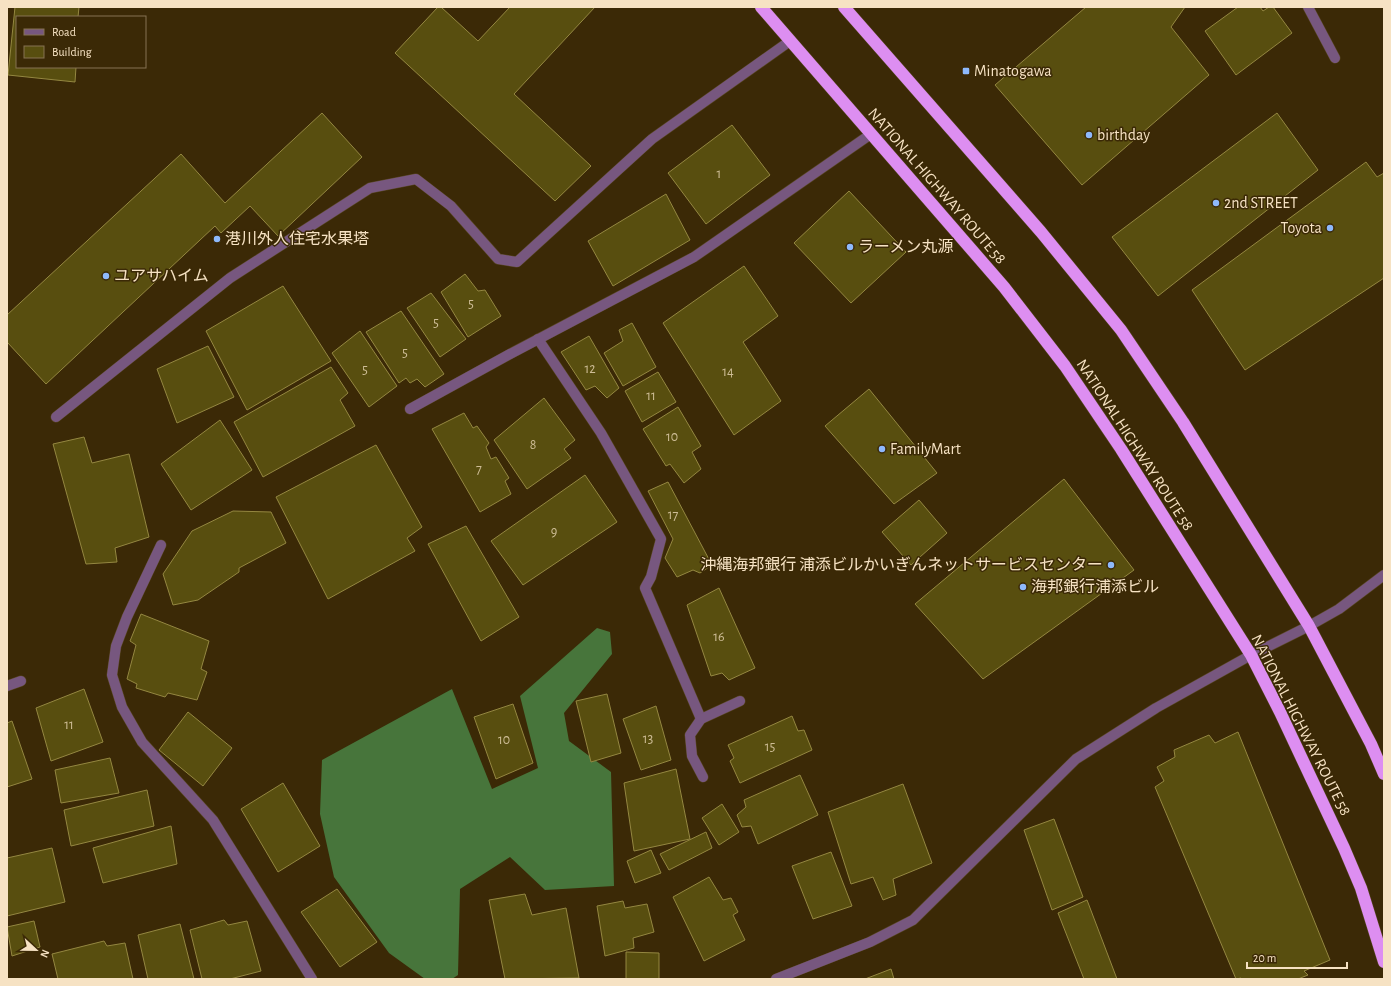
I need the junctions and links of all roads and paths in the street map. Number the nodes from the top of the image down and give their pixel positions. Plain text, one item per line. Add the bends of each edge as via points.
1 (761, 7) edge
2 (844, 7) edge
3 (1308, 7) edge
4 (790, 41) junction
5 (1335, 58) dead end
6 (871, 134) junction
7 (538, 339) junction
8 (410, 410) dead end
9 (56, 417) dead end
10 (161, 546) dead end
11 (1384, 575) edge
12 (1309, 626) junction
13 (1251, 655) junction
14 (21, 682) dead end
15 (7, 686) edge
16 (740, 701) dead end
17 (700, 719) junction
18 (1384, 774) edge
19 (703, 777) dead end
20 (1384, 962) edge
21 (312, 979) edge
22 (776, 979) edge

1 - 4 highway, NATIONAL HIGHWAY ROUTE 58
2 - 12 highway via 1041,232 1121,330 1183,422
3 - 5 street
4 - 6 highway, NATIONAL HIGHWAY ROUTE 58
4 - 9 street via 652,139 517,262 498,259 451,206 416,179 370,188 230,278
6 - 7 street via 694,257
6 - 13 highway, NATIONAL HIGHWAY ROUTE 58 via 1004,288 1065,366 1121,449
7 - 8 street
7 - 17 street via 600,433 661,539 651,577 645,588
10 - 21 street via 116,646 112,675 122,707 142,742 213,820
11 - 12 street via 1339,609
12 - 13 street
12 - 18 highway
13 - 20 highway, NATIONAL HIGHWAY ROUTE 58 via 1299,749 1344,848 1361,888
13 - 22 street via 1156,708 1076,759 913,920 870,942
14 - 15 street
16 - 17 street
17 - 19 street via 690,735 692,756

